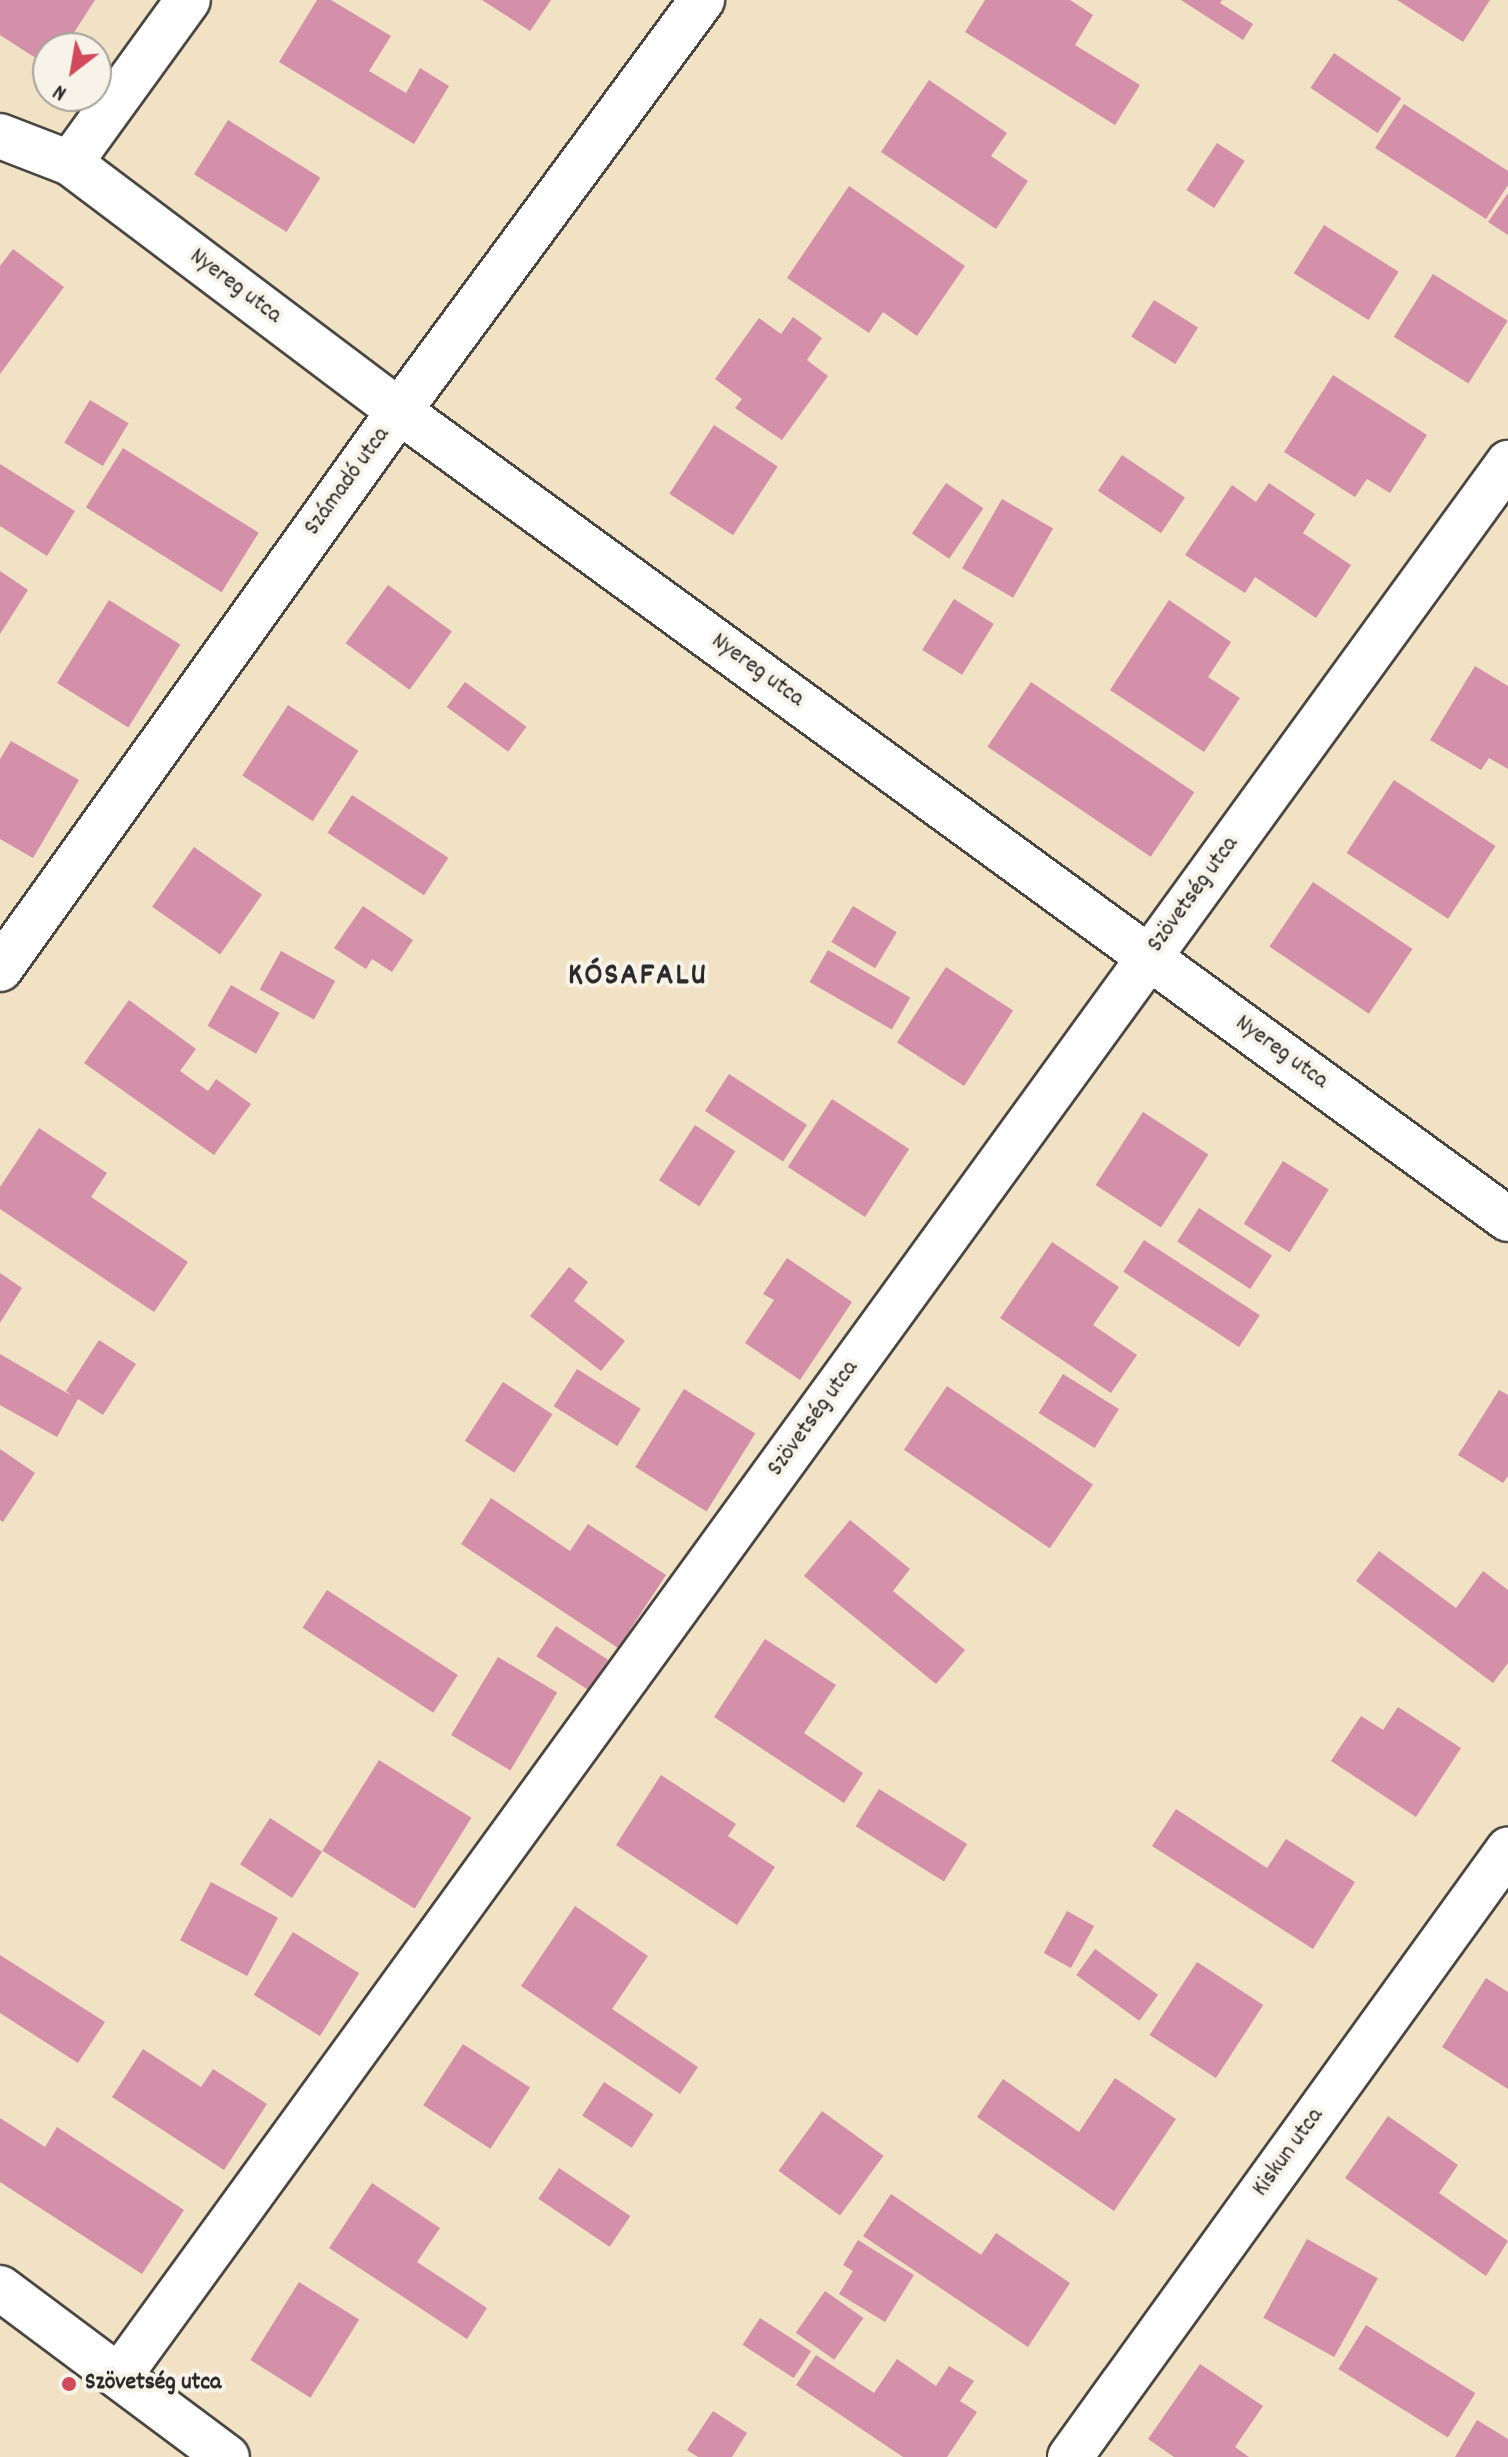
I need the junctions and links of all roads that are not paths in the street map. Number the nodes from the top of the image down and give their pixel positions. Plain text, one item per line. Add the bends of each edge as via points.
1 (188, 0) edge
2 (702, 0) edge
3 (0, 136) edge
4 (70, 163) junction
5 (399, 411) junction
6 (1508, 463) edge
7 (1149, 957) junction
8 (0, 969) edge
9 (1508, 1219) edge
10 (1508, 1850) edge
11 (0, 2288) edge
12 (120, 2375) junction
13 (227, 2457) edge
14 (1070, 2457) edge

1 - 4 street
2 - 5 street, Számadó utca
3 - 4 street, Nyereg utca
4 - 5 street, Nyereg utca
5 - 7 street, Nyereg utca
5 - 8 street, Számadó utca
6 - 7 street, Szövetség utca
7 - 9 street, Nyereg utca
7 - 12 street, Szövetség utca
10 - 14 street, Kiskun utca
11 - 12 street
12 - 13 street

